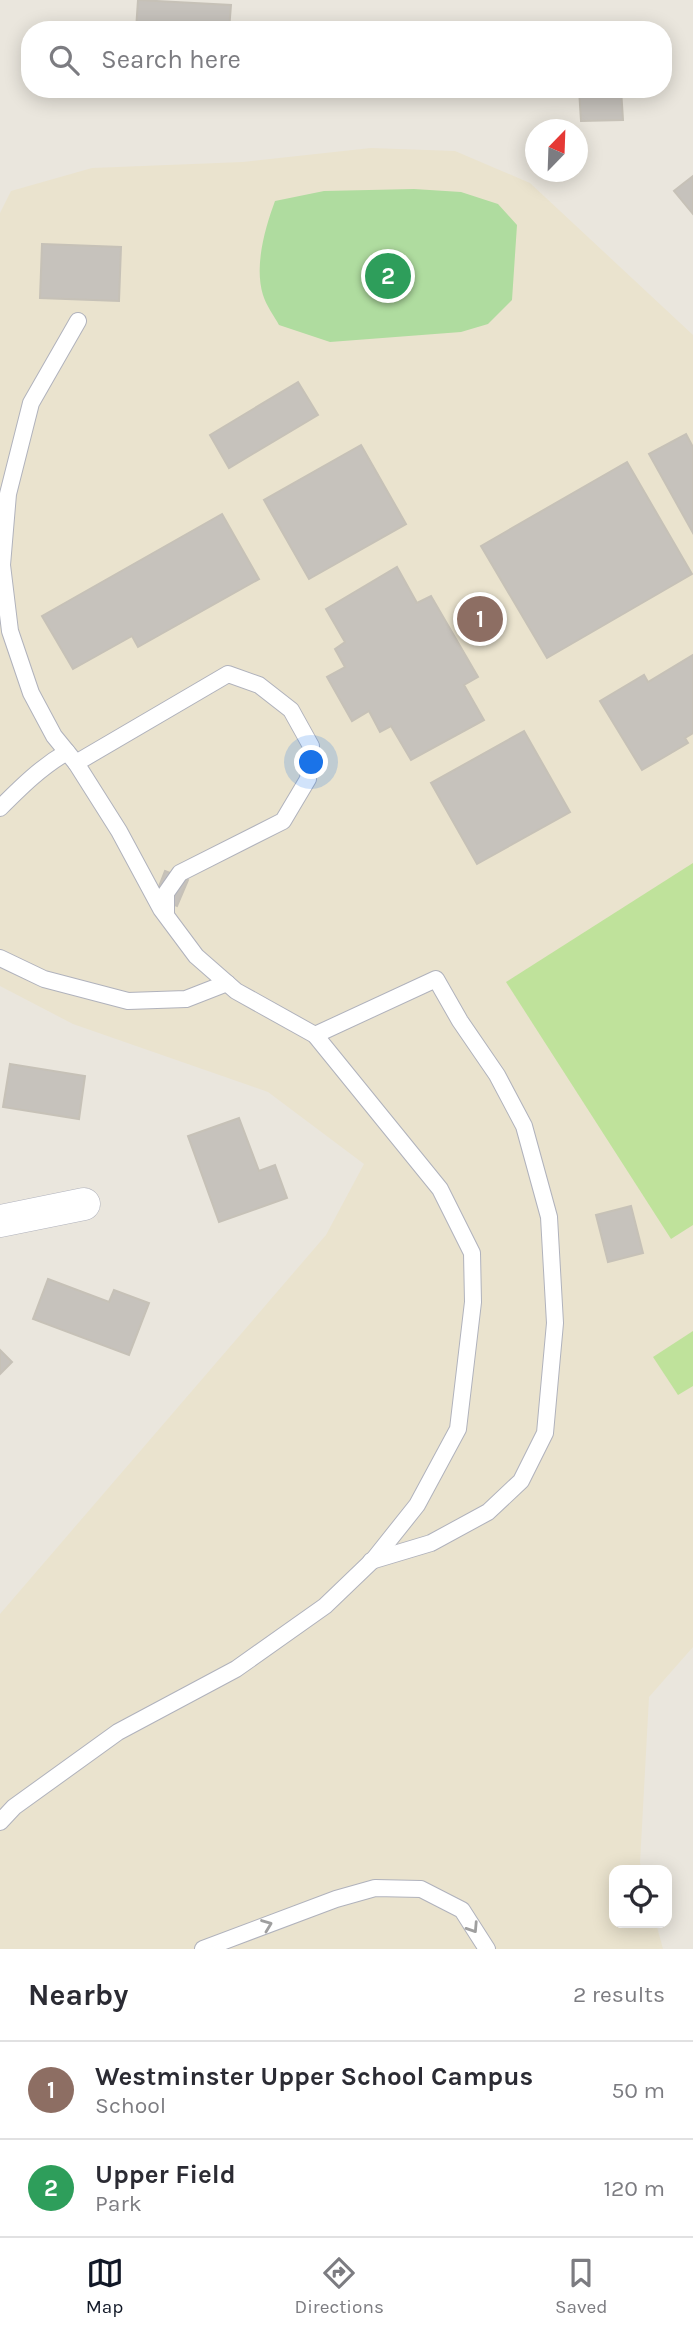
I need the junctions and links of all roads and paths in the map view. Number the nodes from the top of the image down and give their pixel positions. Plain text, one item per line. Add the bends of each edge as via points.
1 (78, 321) dead end
2 (71, 757) junction
3 (0, 808) edge
4 (166, 914) junction
5 (0, 958) edge
6 (227, 983) junction
7 (315, 1035) junction
8 (84, 1204) dead end
9 (0, 1221) edge
10 (371, 1561) junction
11 (0, 1822) edge
12 (203, 1949) edge
13 (487, 1949) edge

1 - 2 lane via 31,403 8,494 2,565 10,632 31,693 54,737
2 - 3 lane via 50,761
2 - 4 lane
2 - 4 lane via 228,674 259,685 290,710 311,746 308,779 283,821 180,873 166,893
4 - 6 lane via 196,956
5 - 6 lane via 44,979 128,1001 186,999
6 - 7 lane
7 - 10 lane via 440,1189 472,1253 473,1302 458,1429 416,1505
7 - 10 lane via 436,979 524,1126 549,1217 555,1323 545,1433 521,1481 488,1512 431,1543
8 - 9 street
10 - 11 lane via 325,1606 236,1669 118,1732
12 -> 13 lane via 375,1888 421,1889 462,1910

